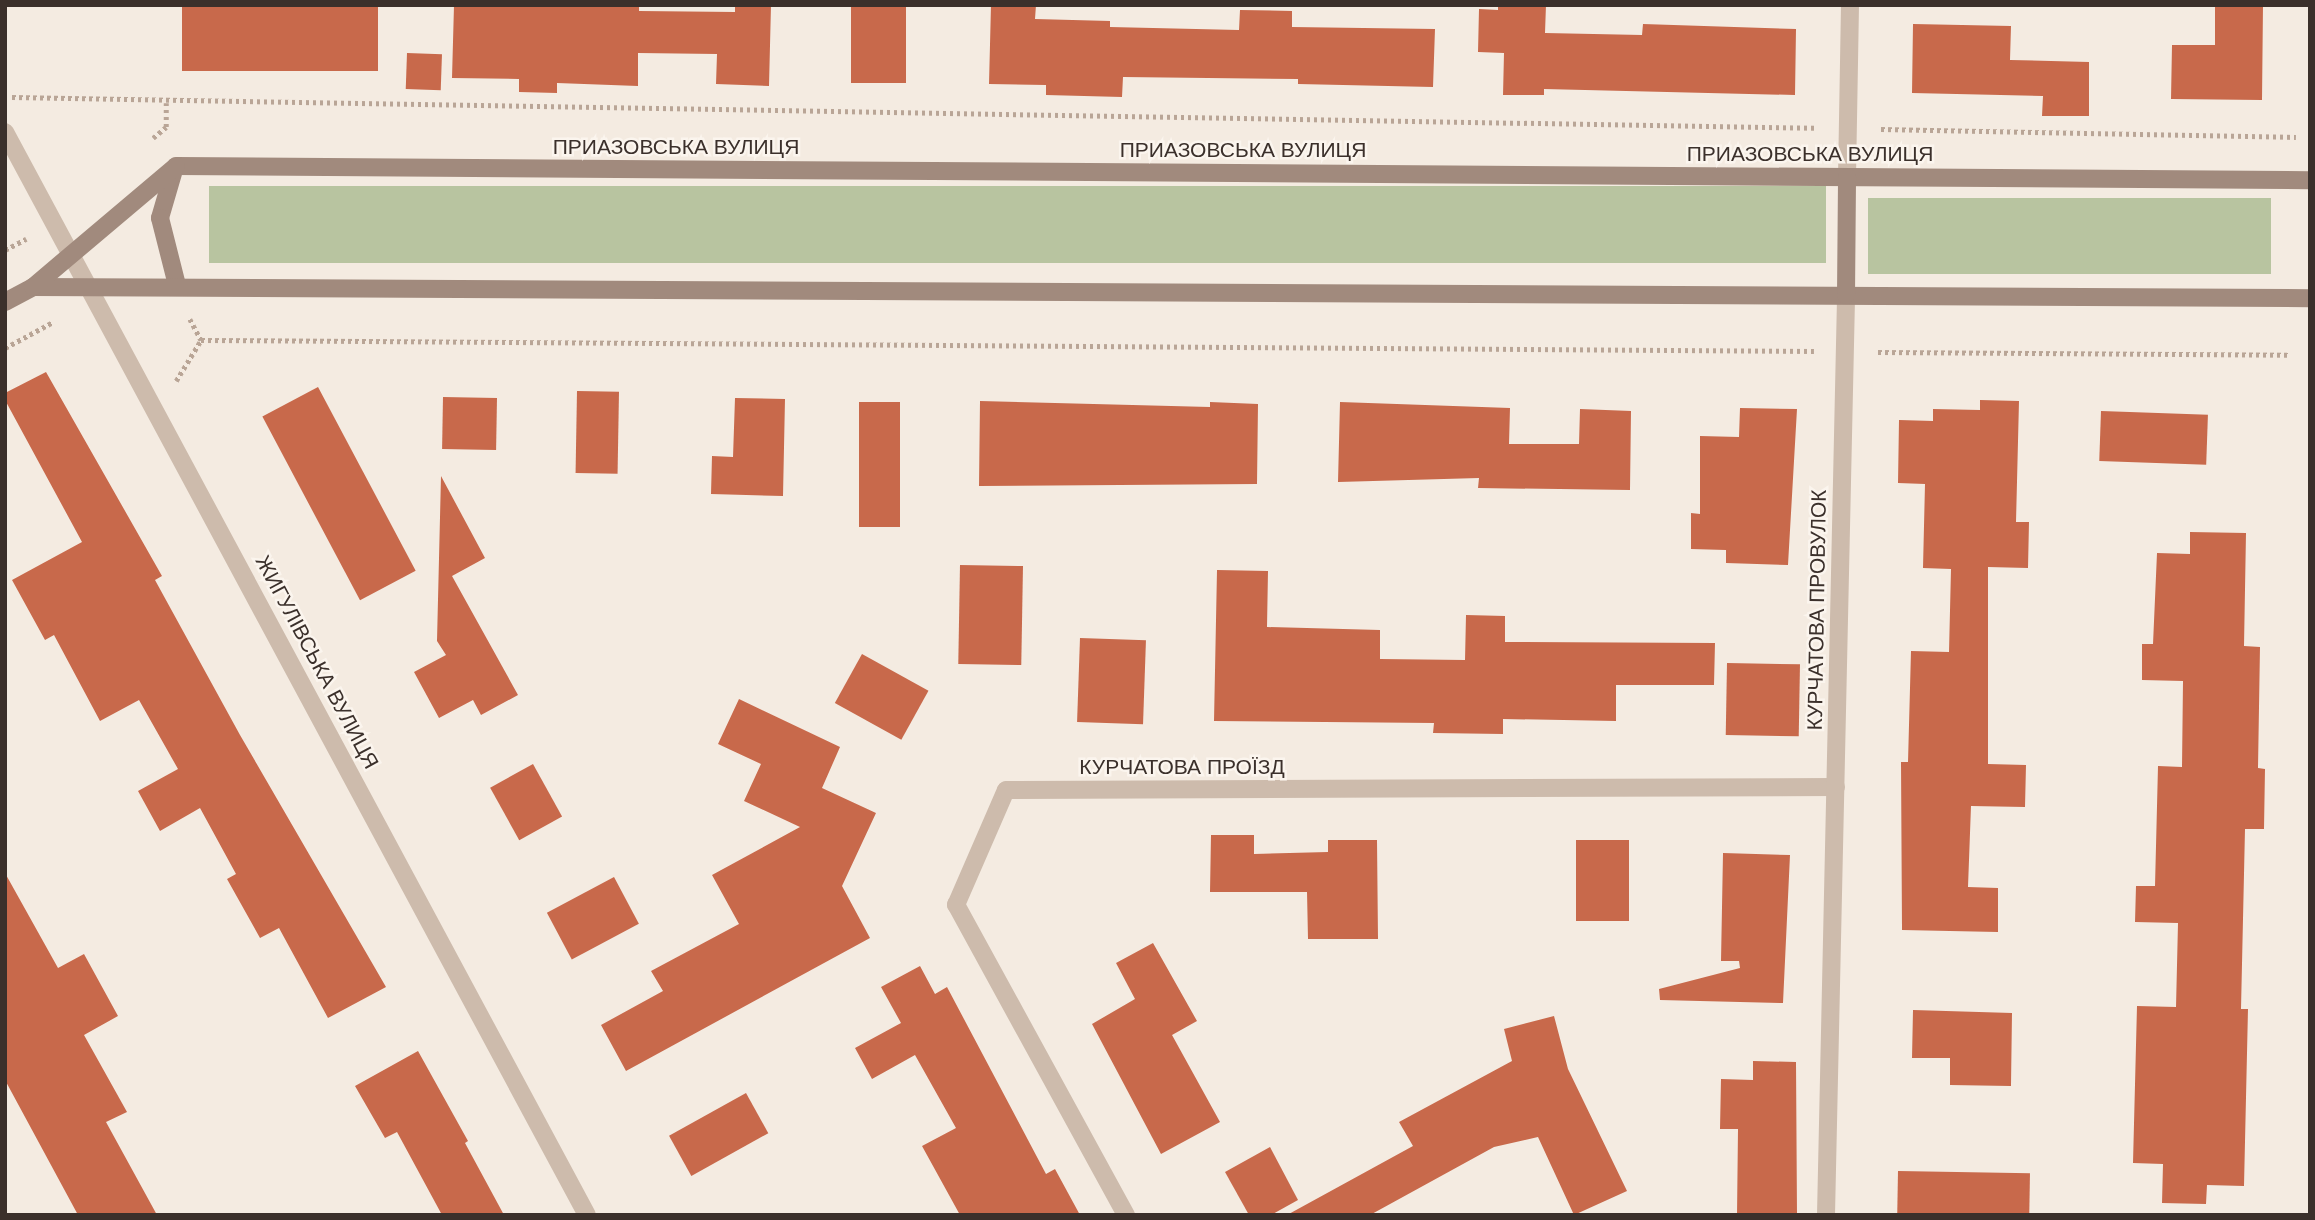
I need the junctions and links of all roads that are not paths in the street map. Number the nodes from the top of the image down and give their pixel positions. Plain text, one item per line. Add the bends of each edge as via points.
1 (1850, 5) edge
2 (5, 132) edge
3 (176, 166) junction
4 (1847, 177) junction
5 (2310, 180) edge
6 (72, 254) junction
7 (177, 285) junction
8 (33, 287) junction
9 (90, 287) junction
10 (1846, 295) junction
11 (2310, 298) edge
12 (5, 302) edge
13 (1836, 787) junction
14 (587, 1215) edge
15 (1126, 1215) edge
16 (1826, 1215) edge

1 - 4 street, КУРЧАТОВА ПРОВУЛОК
2 - 6 street, ЖИГУЛІВСЬКА ВУЛИЦЯ
3 - 4 street, ПРИАЗОВСЬКА ВУЛИЦЯ
3 - 6 street
3 - 7 street via 160,218
4 - 5 street, ПРИАЗОВСЬКА ВУЛИЦЯ
4 - 10 street, КУРЧАТОВА ПРОВУЛОК
6 - 8 street
6 - 9 street, ЖИГУЛІВСЬКА ВУЛИЦЯ
7 - 9 street
7 - 10 street
8 - 9 street
8 - 12 street
9 - 14 street, ЖИГУЛІВСЬКА ВУЛИЦЯ
10 - 11 street
10 - 13 street, КУРЧАТОВА ПРОВУЛОК
13 - 15 street, КУРЧАТОВА ПРОЇЗД via 1006,790 956,905
13 - 16 street, КУРЧАТОВА ПРОВУЛОК

